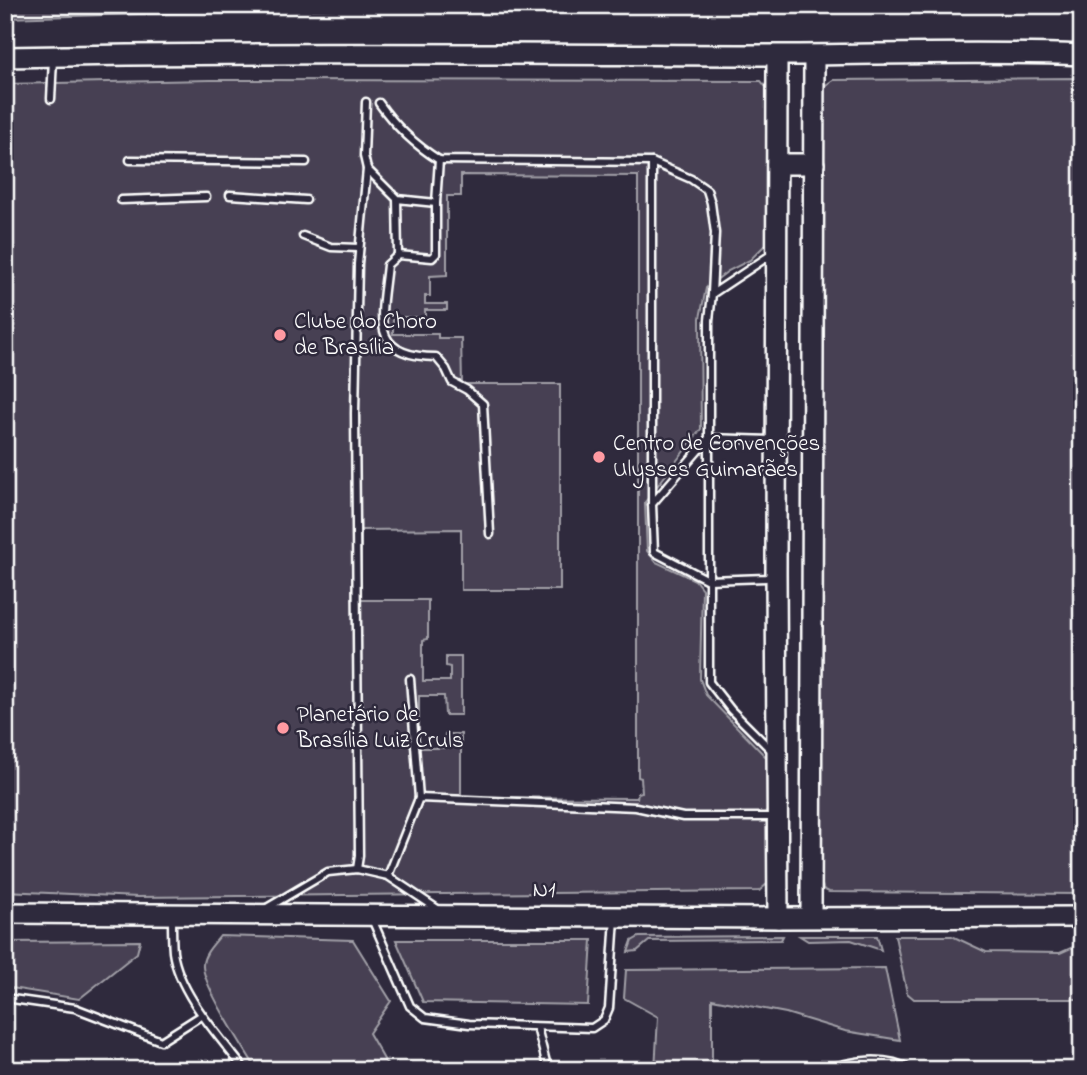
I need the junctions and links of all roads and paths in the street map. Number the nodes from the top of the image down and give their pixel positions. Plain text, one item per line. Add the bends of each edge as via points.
1 (1082, 47) edge
2 (1017, 53) junction
3 (814, 55) junction
4 (1082, 55) edge
5 (53, 56) junction
6 (777, 56) junction
7 (5, 57) edge
8 (51, 99) dead end
9 (366, 102) dead end
10 (379, 103) dead end
11 (130, 160) dead end
12 (439, 160) junction
13 (306, 162) dead end
14 (652, 162) junction
15 (777, 164) junction
16 (814, 164) junction
17 (367, 169) junction
18 (230, 195) dead end
19 (206, 197) dead end
20 (397, 199) junction
21 (121, 200) dead end
22 (306, 200) dead end
23 (436, 203) junction
24 (303, 236) dead end
25 (359, 247) junction
26 (777, 251) junction
27 (398, 255) junction
28 (712, 294) junction
29 (709, 438) junction
30 (778, 440) junction
31 (652, 504) junction
32 (490, 534) dead end
33 (776, 573) junction
34 (708, 580) junction
35 (410, 679) dead end
36 (778, 757) junction
37 (419, 798) junction
38 (778, 817) junction
39 (811, 817) junction
40 (357, 869) junction
41 (388, 876) junction
42 (5, 913) edge
43 (172, 914) junction
44 (257, 914) junction
45 (370, 914) junction
46 (447, 915) junction
47 (615, 916) junction
48 (811, 917) junction
49 (1082, 917) edge
50 (778, 918) junction
51 (5, 998) edge
52 (202, 1015) junction
53 (537, 1027) junction
54 (245, 1070) edge
55 (548, 1070) edge
56 (823, 1070) edge
57 (911, 1070) edge

1 - 2 highway
2 - 3 highway
2 - 4 highway
3 - 6 highway
3 - 16 highway
5 - 6 highway
5 - 7 highway
5 - 8 lane
6 - 15 highway
9 - 17 lane
10 - 12 lane via 388,117
11 - 13 lane
12 - 14 lane
12 - 23 lane
14 - 28 lane via 707,190 715,233
14 - 31 lane
15 - 16 highway
15 - 26 highway
16 - 39 highway
17 - 20 lane
17 - 25 lane
18 - 22 lane
19 - 21 lane
20 - 23 lane
20 - 27 lane
23 - 27 lane via 436,254 428,259
24 - 25 lane via 331,247
25 - 40 lane
26 - 28 lane
26 - 30 highway
27 - 32 lane via 387,265 385,337 389,345 417,357 436,357 452,382 483,404
28 - 29 lane
29 - 30 lane
29 - 31 lane
29 - 34 lane
30 - 33 highway
31 - 34 lane via 654,552
33 - 34 lane via 766,578
33 - 36 highway
34 - 36 lane via 709,682
35 - 37 lane
36 - 38 highway
37 - 38 lane via 636,807 683,817
37 - 41 lane
38 - 39 highway
38 - 50 highway
39 - 48 highway
40 - 41 lane
40 - 44 lane via 328,872
41 - 46 lane
42 - 43 highway, N1
43 - 44 highway, N1
43 - 52 lane via 173,953
44 - 45 highway, N1
45 - 46 highway, N1
45 - 53 lane via 410,1006 425,1018
46 - 47 highway, N1
47 - 50 highway, N1
47 - 53 lane via 609,1008 604,1020 593,1028
48 - 49 highway, N1
48 - 50 highway, N1
51 - 52 lane via 75,1008 161,1041
52 - 54 lane
53 - 55 lane
56 - 57 lane via 872,1060 899,1063

